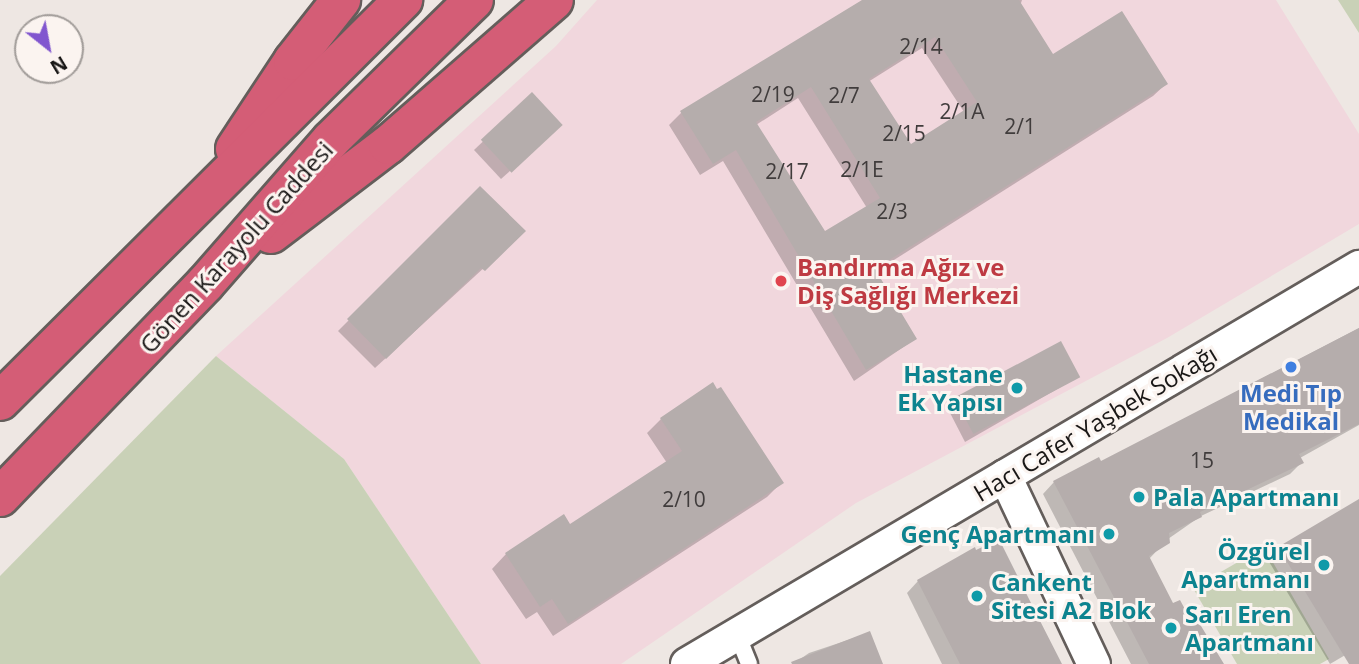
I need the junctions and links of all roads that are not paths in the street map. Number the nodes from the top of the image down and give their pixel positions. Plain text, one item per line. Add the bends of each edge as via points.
1 (341, 0) edge
2 (403, 0) edge
3 (474, 0) edge
4 (554, 0) edge
5 (194, 212) junction
6 (1359, 267) edge
7 (205, 284) junction
8 (0, 401) edge
9 (1005, 476) junction
10 (0, 497) edge
11 (737, 634) junction
12 (687, 664) edge
13 (749, 664) edge
14 (1094, 664) edge

1 - 5 highway via 293,61
2 - 5 highway, Gönen Karayolu Caddesi
3 - 7 highway, Gönen Karayolu Caddesi via 331,140
4 - 7 highway via 388,145
5 - 8 highway, Gönen Karayolu Caddesi
6 - 9 street, Hacı Cafer Yaşbek Sokağı
7 - 10 highway, Gönen Karayolu Caddesi
9 - 11 street, Hacı Cafer Yaşbek Sokağı
9 - 14 street
11 - 12 street, Hacı Cafer Yaşbek Sokağı
11 - 13 lane

